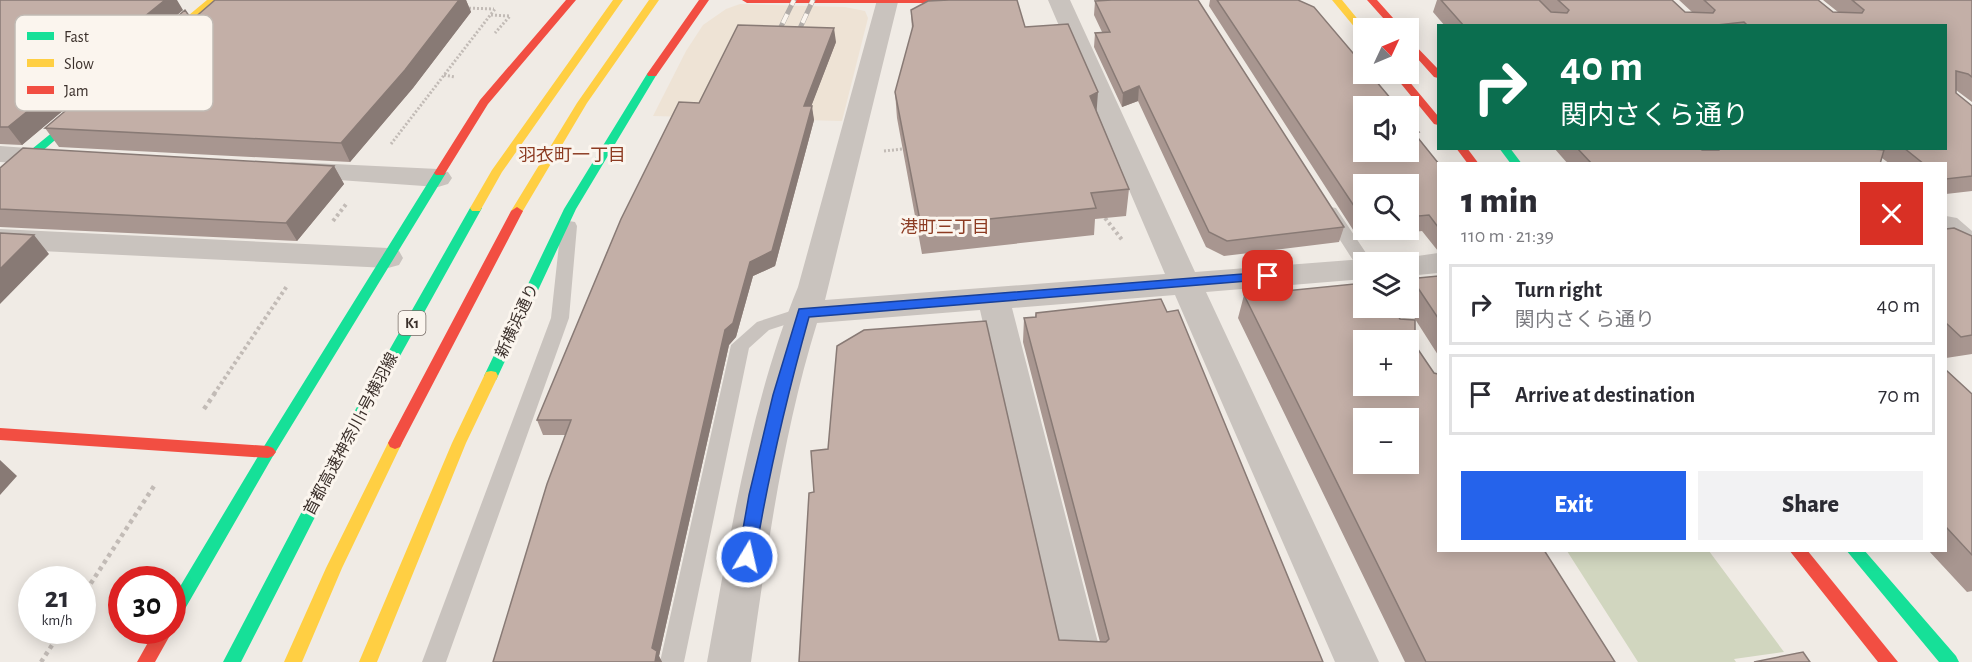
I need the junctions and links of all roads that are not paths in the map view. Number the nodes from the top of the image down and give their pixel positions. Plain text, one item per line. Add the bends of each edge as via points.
1 (213, 0) edge
2 (571, 0) edge
3 (618, 0) edge
4 (654, 0) edge
5 (704, 0) edge
6 (747, 0) edge
7 (984, 0) edge
8 (1059, 0) edge
9 (1337, 0) edge
10 (1372, 0) edge
11 (887, 2) edge
12 (195, 15) edge
13 (1388, 18) edge
14 (1353, 20) edge
15 (1419, 53) edge
16 (1437, 74) edge
17 (1406, 84) edge
18 (82, 111) edge
19 (1437, 121) edge
20 (1463, 150) edge
21 (1506, 150) edge
22 (0, 154) edge
23 (30, 155) junction
24 (88, 159) edge
25 (1472, 162) edge
26 (1515, 162) edge
27 (263, 168) edge
28 (438, 178) junction
29 (0, 181) edge
30 (1325, 204) edge
31 (570, 209) junction
32 (1972, 217) edge
33 (1947, 219) edge
34 (1947, 226) edge
35 (0, 239) edge
36 (1972, 246) edge
37 (1356, 252) edge
38 (388, 258) junction
39 (1437, 263) edge
40 (1419, 265) edge
41 (1353, 270) edge
42 (1184, 282) junction
43 (993, 297) junction
44 (803, 313) junction
45 (0, 434) edge
46 (268, 452) junction
47 (1799, 552) edge
48 (1856, 552) edge
49 (186, 592) edge
50 (156, 644) edge
51 (146, 662) edge
52 (232, 662) edge
53 (293, 662) edge
54 (368, 662) edge
55 (434, 662) edge
56 (672, 662) edge
57 (729, 662) edge
58 (1081, 662) edge
59 (1357, 662) edge
60 (1889, 662) edge
61 (1950, 662) edge

1 - 12 main road
2 - 28 main road via 484,102
3 - 52 main road, 首都高速神奈川1号横羽線 / K1 via 496,172 358,418
4 - 53 main road, K1 via 596,80 538,172 406,420
5 - 31 main road, 新横浜通り via 664,54
6 - 11 main road
7 - 11 main road
8 - 42 street
9 - 14 main road
10 - 13 main road
11 - 44 street via 816,281
15 - 16 main road
17 - 19 main road
18 - 23 main road
20 - 25 main road
21 - 26 main road
22 - 23 street
23 - 24 street
23 - 29 main road
27 - 28 street
28 - 38 main road
30 - 37 lane
31 - 54 main road, 新横浜通り via 459,443
31 - 55 lane via 560,318
32 - 33 street
34 - 36 street
35 - 38 street
38 - 46 main road
39 - 40 street
41 - 42 street
42 - 43 street
42 - 59 street
43 - 44 street
43 - 58 street
44 - 56 lane via 763,326 740,345
44 - 57 street via 757,495
45 - 46 main road
46 - 49 main road
47 - 60 main road
48 - 61 main road
50 - 51 main road

